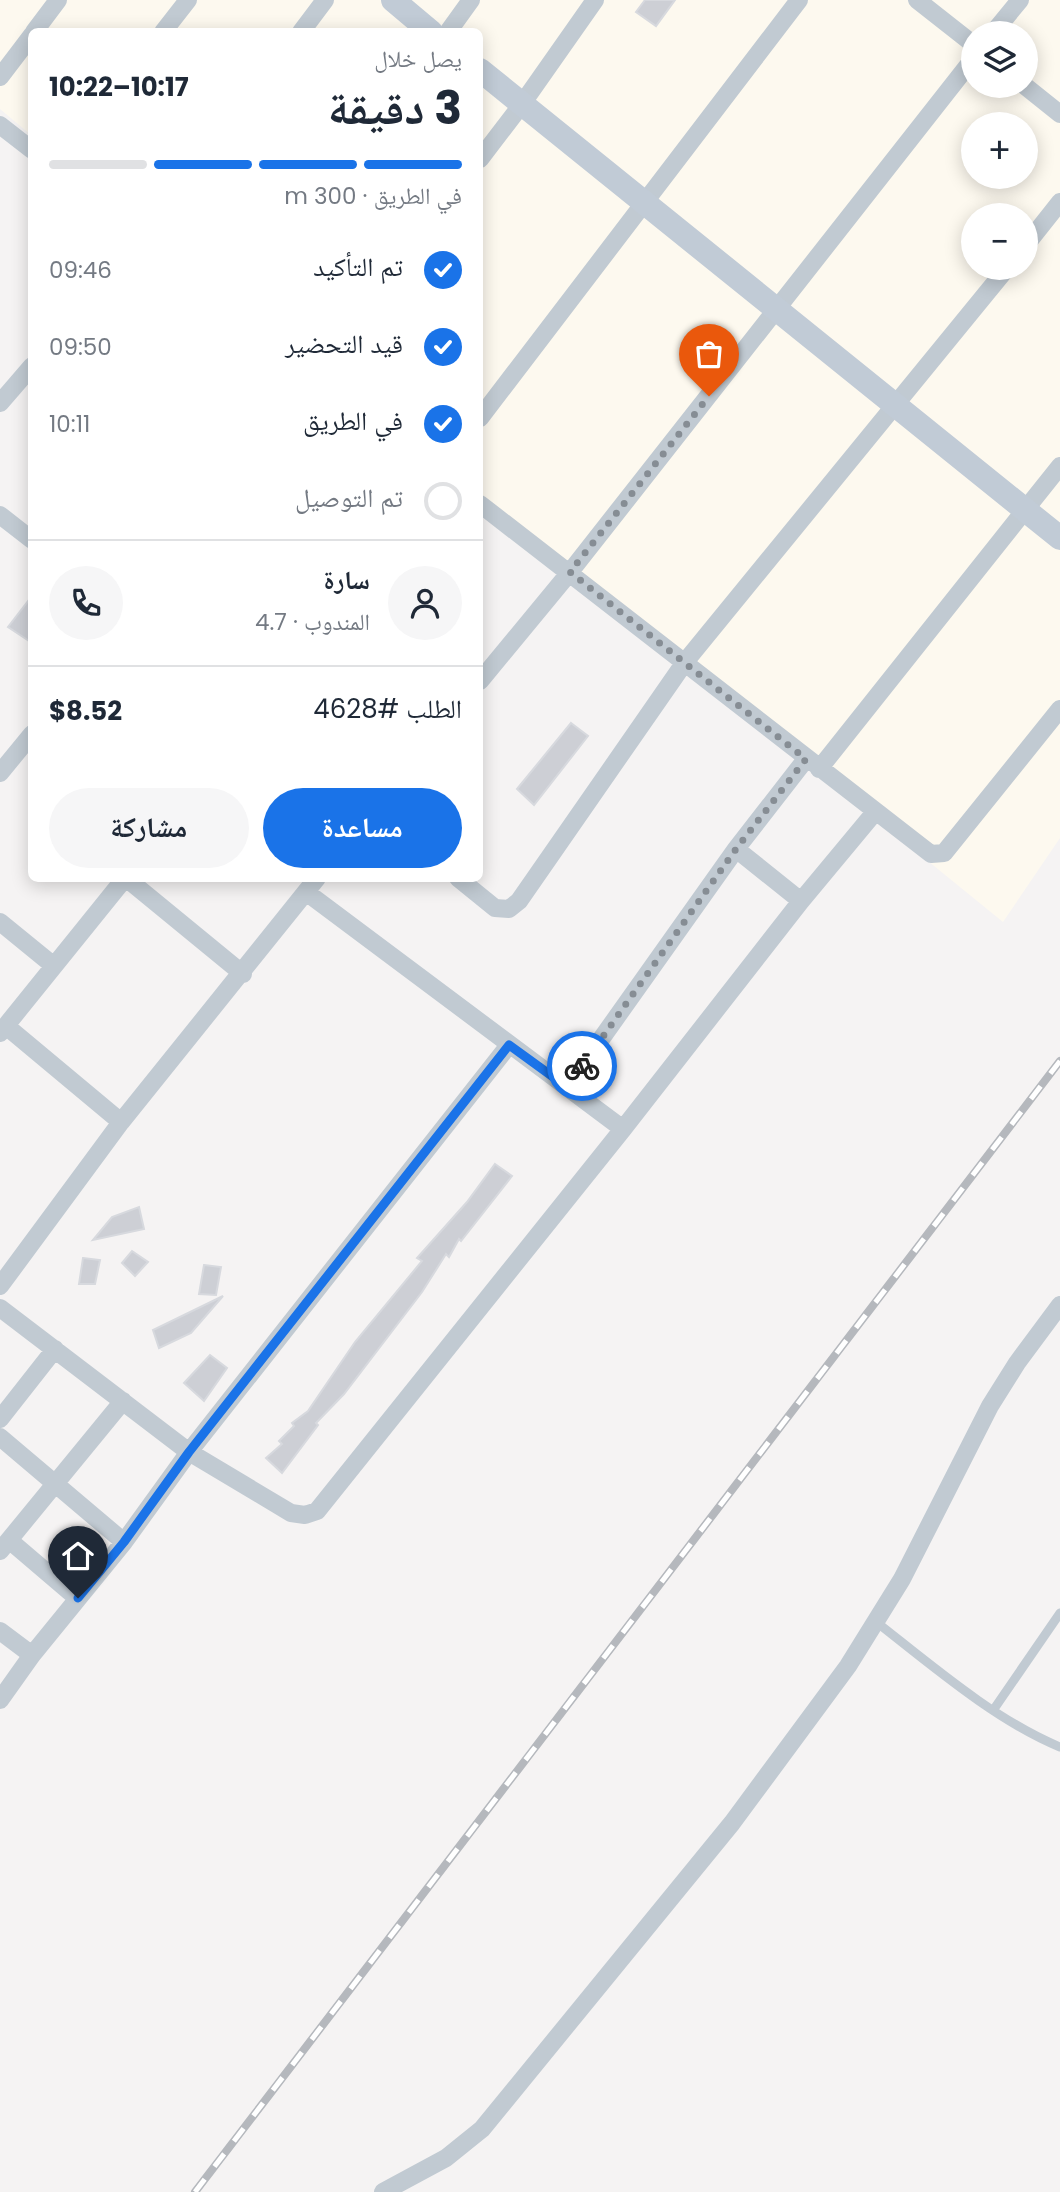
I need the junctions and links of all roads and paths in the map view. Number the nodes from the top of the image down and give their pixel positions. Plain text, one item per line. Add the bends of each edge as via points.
1 (58, 0) edge
2 (188, 0) edge
3 (325, 0) edge
4 (393, 0) edge
5 (471, 0) edge
6 (594, 0) edge
7 (799, 0) edge
8 (917, 0) edge
9 (1020, 0) edge
10 (1003, 21) edge
11 (37, 28) edge
12 (166, 28) edge
13 (304, 28) edge
14 (426, 28) edge
15 (451, 28) edge
16 (961, 35) edge
17 (28, 40) edge
18 (483, 72) edge
19 (961, 74) edge
20 (0, 77) edge
21 (1038, 96) edge
22 (522, 104) junction
23 (1060, 114) edge
24 (0, 125) edge
25 (28, 147) edge
26 (483, 155) edge
27 (645, 201) junction
28 (1060, 202) edge
29 (1038, 230) edge
30 (997, 280) edge
31 (779, 309) junction
32 (28, 370) edge
33 (0, 402) edge
34 (896, 406) junction
35 (483, 414) edge
36 (1060, 466) edge
37 (483, 506) edge
38 (1025, 508) junction
39 (0, 515) edge
40 (28, 537) edge
41 (1060, 538) edge
42 (570, 572) junction
43 (685, 662) junction
44 (483, 677) edge
45 (1060, 709) edge
46 (28, 739) edge
47 (813, 764) junction
48 (0, 773) edge
49 (875, 812) junction
50 (736, 849) junction
51 (122, 882) edge
52 (130, 882) edge
53 (463, 882) edge
54 (312, 885) edge
55 (801, 901) junction
56 (0, 922) edge
57 (54, 966) junction
58 (243, 974) junction
59 (3, 1030) edge
60 (509, 1045) junction
61 (567, 1087) junction
62 (121, 1122) junction
63 (623, 1129) junction
64 (0, 1286) edge
65 (1060, 1305) edge
66 (0, 1308) edge
67 (55, 1349) junction
68 (123, 1401) junction
69 (0, 1419) edge
70 (0, 1437) edge
71 (189, 1452) junction
72 (55, 1484) junction
73 (124, 1542) junction
74 (4, 1546) edge
75 (78, 1598) junction
76 (1060, 1614) edge
77 (875, 1621) junction
78 (0, 1631) edge
79 (32, 1655) junction
80 (0, 1700) edge
81 (994, 1709) junction
82 (1060, 1747) edge
83 (383, 2192) edge

1 - 11 street
2 - 12 street
3 - 13 street
4 - 14 street
5 - 15 street
6 - 22 street
7 - 27 street
8 - 16 street
9 - 10 street
17 - 20 street
18 - 22 street
19 - 31 street
21 - 23 street
22 - 26 street
22 - 27 street
24 - 25 street
27 - 31 street
27 - 35 street
28 - 29 street
30 - 34 street
31 - 34 street
31 - 42 street
32 - 33 street
34 - 38 street
34 - 43 street
36 - 38 street
37 - 42 street
38 - 41 street
38 - 47 street
39 - 40 street
42 - 43 street
42 - 44 street
43 - 47 street
43 - 53 street via 519,901 509,909 495,908
45 - 49 street via 944,853 931,854
46 - 48 street
47 - 49 street
47 - 50 street
49 - 55 street
50 - 55 street
50 - 61 street
51 - 57 street
52 - 58 street
54 - 58 street
54 - 60 street
55 - 63 street
56 - 57 street
57 - 59 street
58 - 62 street
59 - 62 street
60 - 61 street
60 - 71 street
61 - 63 street
62 - 64 street
63 - 71 street via 317,1511 291,1513
65 - 77 street via 990,1406 902,1579
66 - 67 street
67 - 68 street
67 - 69 street
68 - 71 street
68 - 72 street
70 - 72 street
71 - 73 street
72 - 73 street
72 - 74 street
73 - 75 street
74 - 75 street
75 - 79 street
76 - 81 lane
77 - 81 lane
77 - 83 street via 732,1823 482,2129 446,2158
78 - 79 street
79 - 80 street
81 - 82 lane via 1032,1736

